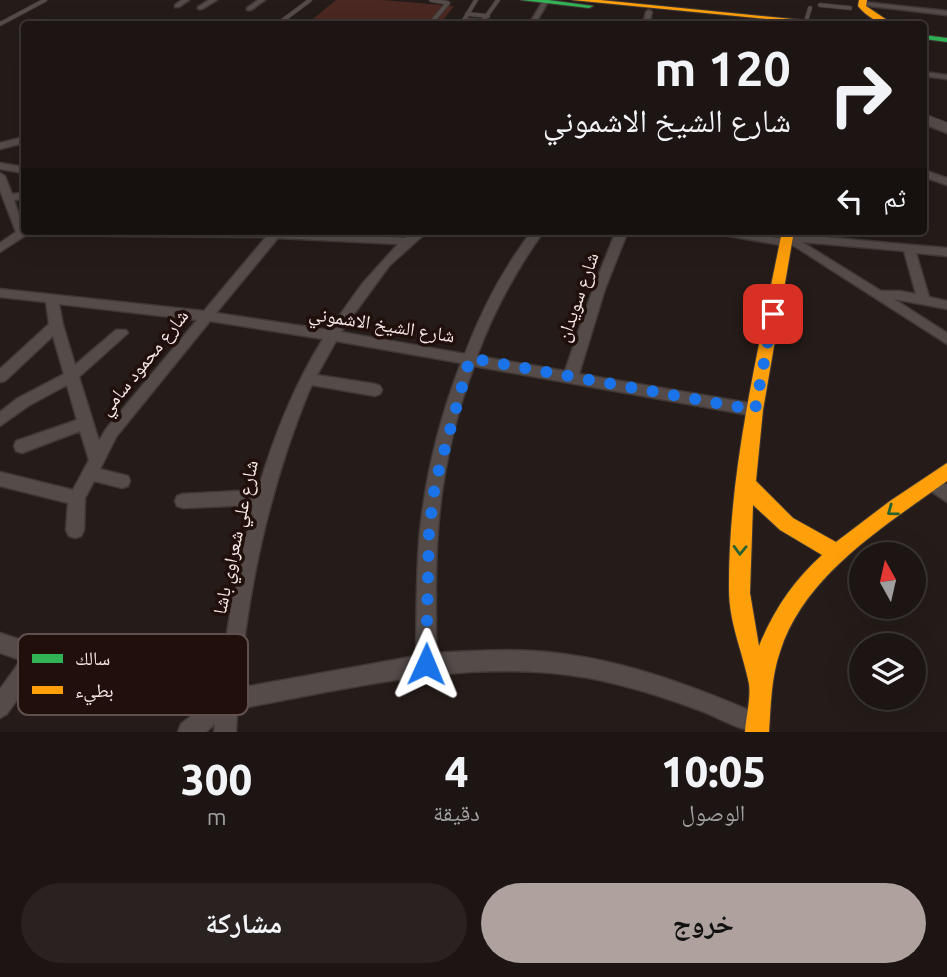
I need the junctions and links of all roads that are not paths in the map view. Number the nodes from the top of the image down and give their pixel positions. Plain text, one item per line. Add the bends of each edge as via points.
1 (45, 0) edge
2 (186, 0) edge
3 (262, 0) edge
4 (310, 0) edge
5 (431, 0) edge
6 (476, 0) edge
7 (498, 0) edge
8 (525, 0) edge
9 (929, 0) edge
10 (560, 2) edge
11 (217, 4) edge
12 (820, 5) dead end
13 (177, 6) dead end
14 (200, 8) dead end
15 (249, 9) dead end
16 (854, 11) edge
17 (931, 11) junction
18 (947, 13) edge
19 (648, 18) edge
20 (810, 18) edge
21 (283, 21) edge
22 (433, 21) edge
23 (536, 21) edge
24 (712, 21) edge
25 (881, 21) edge
26 (0, 24) edge
27 (927, 37) edge
28 (947, 40) edge
29 (927, 74) edge
30 (947, 77) edge
31 (927, 119) edge
32 (947, 127) edge
33 (21, 141) edge
34 (0, 146) edge
35 (0, 166) edge
36 (21, 169) edge
37 (927, 174) edge
38 (0, 176) edge
39 (947, 182) edge
40 (21, 196) edge
41 (8, 197) junction
42 (21, 230) edge
43 (21, 233) edge
44 (274, 235) edge
45 (348, 235) edge
46 (415, 235) edge
47 (535, 235) edge
48 (620, 235) edge
49 (764, 235) edge
50 (787, 237) edge
51 (405, 241) junction
52 (0, 248) edge
53 (909, 248) junction
54 (947, 252) edge
55 (0, 293) edge
56 (878, 295) junction
57 (52, 299) junction
58 (923, 299) junction
59 (946, 305) edge
60 (204, 316) junction
61 (56, 325) junction
62 (121, 333) dead end
63 (330, 335) junction
64 (947, 339) edge
65 (470, 358) junction
66 (0, 359) edge
67 (16, 362) junction
68 (71, 376) junction
69 (571, 376) junction
70 (0, 377) edge
71 (307, 379) junction
72 (375, 390) dead end
73 (755, 410) junction
74 (0, 420) edge
75 (85, 423) junction
76 (22, 446) dead end
77 (92, 465) junction
78 (947, 471) edge
79 (0, 479) edge
80 (122, 481) dead end
81 (746, 482) junction
82 (932, 482) junction
83 (947, 495) edge
84 (262, 497) junction
85 (77, 498) junction
86 (183, 501) dead end
87 (75, 530) dead end
88 (838, 552) junction
89 (236, 634) edge
90 (0, 643) edge
91 (18, 649) edge
92 (426, 664) junction
93 (759, 681) junction
94 (18, 682) edge
95 (248, 697) edge
96 (0, 707) edge
97 (209, 715) edge
98 (760, 730) edge
99 (189, 732) edge

1 - 26 lane
2 - 13 street
3 - 15 street
4 - 21 lane
5 - 22 lane via 448,3
6 - 7 lane via 467,14 488,16
8 - 10 main road
9 - 17 street
10 - 19 main road
10 - 20 main road
10 - 20 main road via 738,18
10 - 23 street
11 - 14 street
12 - 16 lane
16 - 17 street
16 - 20 main road
16 - 25 main road
17 - 18 street
19 - 24 main road
27 - 28 main road
29 - 30 street
31 - 32 street
33 - 34 street
35 - 36 street
37 - 39 street
38 - 41 street
40 - 41 street
41 - 42 street
43 - 52 street
44 - 60 street, شارع محمود سامي
45 - 51 street
46 - 51 street, شارع علي شعراوي باشا
47 - 65 street via 502,285
48 - 69 street, شارع سويدان
49 - 50 street
50 - 53 street
50 - 56 street
50 - 73 main road
51 - 63 street, شارع علي شعراوي باشا
53 - 54 street
53 - 58 street
55 - 57 street, شارع الشيخ الاشموني
56 - 58 street
56 - 64 street
57 - 60 street, شارع الشيخ الاشموني
57 - 61 street
58 - 59 street
60 - 63 street, شارع الشيخ الاشموني
60 - 77 street, شارع محمود سامي via 111,433
61 - 67 street
61 - 68 street
62 - 68 street
63 - 65 street, شارع الشيخ الاشموني
63 - 71 street, شارع علي شعراوي باشا
65 - 69 street, شارع الشيخ الاشموني
65 - 92 street via 435,484 429,531
66 - 67 street
67 - 70 street
68 - 74 street
68 - 75 street
69 - 73 street, شارع الشيخ الاشموني
71 - 72 street
71 - 84 street, شارع علي شعراوي باشا
73 - 81 main road
75 - 76 street
75 - 77 street
77 - 80 street
77 - 85 street, شارع محمود سامي
78 - 82 main road
79 - 85 street
81 - 88 main road via 773,516 792,531
81 -> 93 main road via 739,593
82 - 83 street
82 -> 88 main road
84 - 86 street
84 - 89 street, شارع علي شعراوي باشا
85 - 87 street, شارع محمود سامي
88 - 93 main road via 794,597 777,626
90 - 91 street
92 - 95 street
92 - 98 street via 534,661 589,668 701,700
93 - 98 main road
94 - 96 street
97 - 99 street

